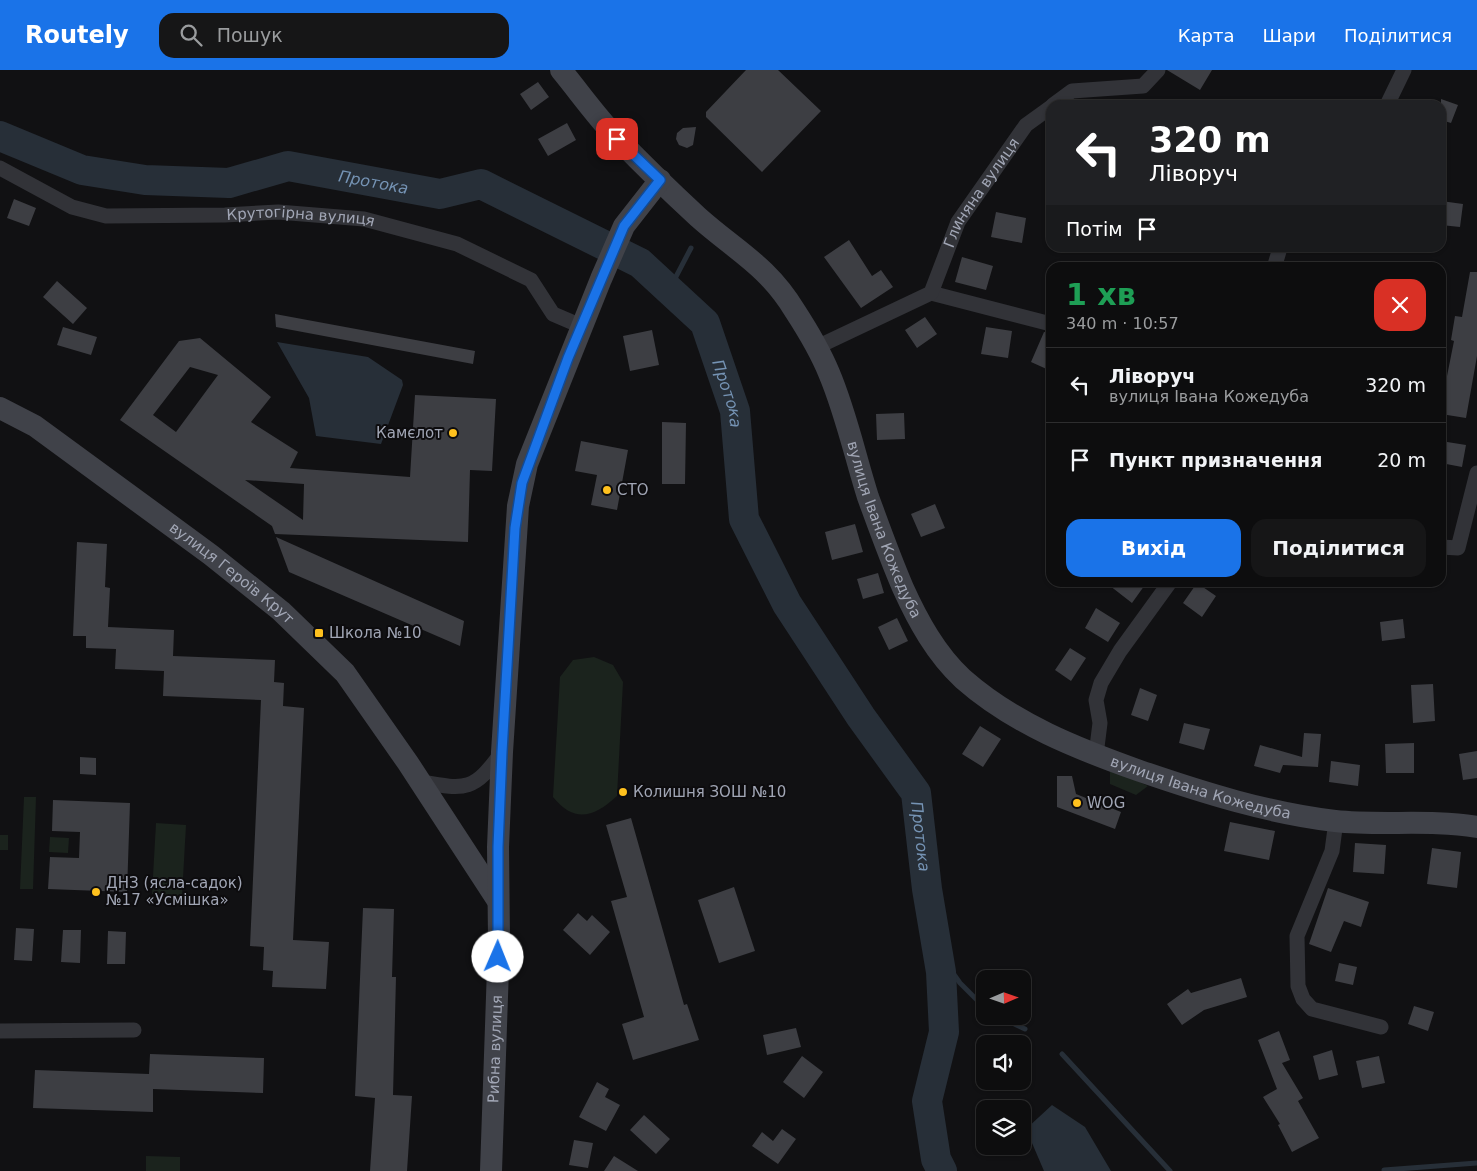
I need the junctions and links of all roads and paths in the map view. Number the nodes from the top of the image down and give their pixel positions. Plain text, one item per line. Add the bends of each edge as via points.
1 (561, 70) edge
2 (1158, 70) edge
3 (1404, 70) edge
4 (1060, 100) edge
5 (1389, 100) edge
6 (1046, 110) edge
7 (0, 168) edge
8 (660, 180) junction
9 (931, 293) junction
10 (1046, 323) edge
11 (581, 326) junction
12 (817, 347) junction
13 (0, 408) edge
14 (1477, 473) edge
15 (1446, 547) edge
16 (1166, 587) edge
17 (502, 752) junction
18 (1096, 755) junction
19 (422, 782) junction
20 (1336, 821) junction
21 (1477, 827) edge
22 (498, 902) junction
23 (1381, 1027) dead end
24 (0, 1030) edge
25 (134, 1030) dead end
26 (492, 1171) edge

1 - 8 street, вулиця Івана Кожедуба via 617,139
2 - 4 street, Глиняна вулиця via 1143,86 1072,91
3 - 5 street
6 - 9 street, Глиняна вулиця via 1026,125 958,222
7 - 11 street, Крутогірна вулиця via 72,207 106,216 278,212 364,219 456,244 531,280 553,314
8 - 11 street, Рибна вулиця via 624,226
8 - 12 street, вулиця Івана Кожедуба via 777,283
9 - 10 street
9 - 12 street
11 - 17 street, Рибна вулиця via 527,464 520,491
12 - 18 street, вулиця Івана Кожедуба via 841,402 884,540 922,626 940,654 968,683 1016,718
13 - 19 street, вулиця Героїв Крут via 36,426 95,468 282,611 345,673
14 - 15 street via 1458,548
16 - 18 street via 1120,650 1101,683 1096,700 1100,723
17 - 19 street via 485,775 467,786 449,787
17 - 22 street, Рибна вулиця
18 - 20 street, вулиця Івана Кожедуба via 1234,801
19 - 22 street, вулиця Героїв Крут
20 - 21 street, вулиця Івана Кожедуба via 1392,825 1452,823
20 - 23 street via 1332,851 1297,936 1298,986 1312,1009
22 - 26 street, Рибна вулиця
24 - 25 street

